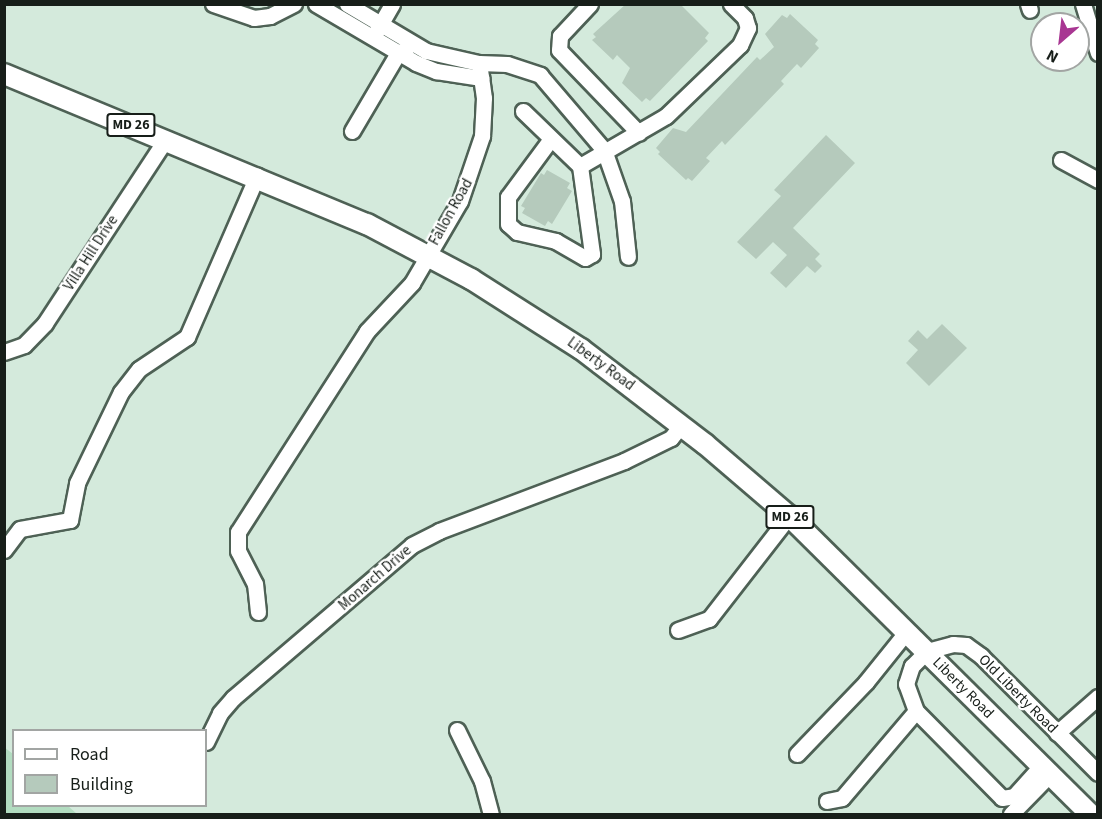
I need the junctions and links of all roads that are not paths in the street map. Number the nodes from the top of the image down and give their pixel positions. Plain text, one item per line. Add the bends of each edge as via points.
1 (213, 4) edge
2 (294, 4) edge
3 (316, 4) edge
4 (347, 4) edge
5 (393, 4) edge
6 (590, 4) edge
7 (731, 4) edge
8 (1083, 4) edge
9 (377, 31) junction
10 (414, 44) junction
11 (398, 53) junction
12 (1098, 53) edge
13 (480, 70) junction
14 (4, 74) edge
15 (523, 111) dead end
16 (352, 131) dead end
17 (639, 133) junction
18 (166, 139) junction
19 (550, 140) junction
20 (604, 150) junction
21 (1061, 160) dead end
22 (580, 166) junction
23 (257, 176) junction
24 (1098, 180) edge
25 (428, 255) junction
26 (628, 256) dead end
27 (4, 352) edge
28 (681, 425) junction
29 (789, 516) junction
30 (4, 550) edge
31 (258, 612) dead end
32 (678, 630) dead end
33 (907, 631) junction
34 (927, 651) junction
35 (1098, 697) edge
36 (916, 711) junction
37 (457, 730) dead end
38 (1057, 734) junction
39 (207, 740) edge
40 (796, 754) dead end
41 (1046, 770) junction
42 (1098, 773) edge
43 (827, 801) dead end
44 (491, 814) edge
45 (1011, 814) edge
46 (1090, 814) edge

1 - 2 street via 254,18 270,16
3 - 9 street
4 - 9 street
5 - 9 street
6 - 17 street via 560,36 559,50
7 - 17 street via 745,18 748,28 740,45 666,116
8 - 12 street
9 - 10 street
9 - 11 street
10 - 11 street
10 - 13 street
11 - 13 street via 436,71
11 - 16 street
13 - 20 street via 507,64 540,75
13 - 25 street, Fallon Road via 482,136 472,173
14 - 18 main road, Liberty Road / MD 26
15 - 19 street
17 - 20 street
18 - 23 main road, Liberty Road / MD 26
18 - 27 street, Villa Hill Drive via 35,337
19 - 22 street
19 - 22 street via 508,197 508,224 517,232 556,241 585,258 592,254
20 - 22 street
20 - 26 street via 622,201
21 - 24 street
23 - 25 main road, Liberty Road / MD 26
23 - 30 street via 186,337 139,369 121,392 77,483 70,520 20,529
25 - 28 main road, Liberty Road / MD 26 via 555,331
25 - 31 street, Fallon Road via 412,283 367,331 238,532 238,551 255,584
28 - 29 main road, Liberty Road / MD 26
28 - 39 street, Monarch Drive via 671,438 624,461 439,531 412,545 233,698 220,713
29 - 32 street via 709,620
29 - 33 main road, Liberty Road / MD 26
33 - 34 main road, Liberty Road / MD 26
33 - 40 street via 866,682
34 - 36 street via 912,666 906,684
34 - 38 street, Old Liberty Road via 953,644 973,649
34 - 41 main road, Liberty Road / MD 26
35 - 38 street
36 - 41 street via 1002,798 1014,796
36 - 43 street via 842,798
37 - 44 street via 482,781
38 - 42 street, Old Liberty Road
41 - 45 street
41 - 46 main road, Liberty Road / MD 26

